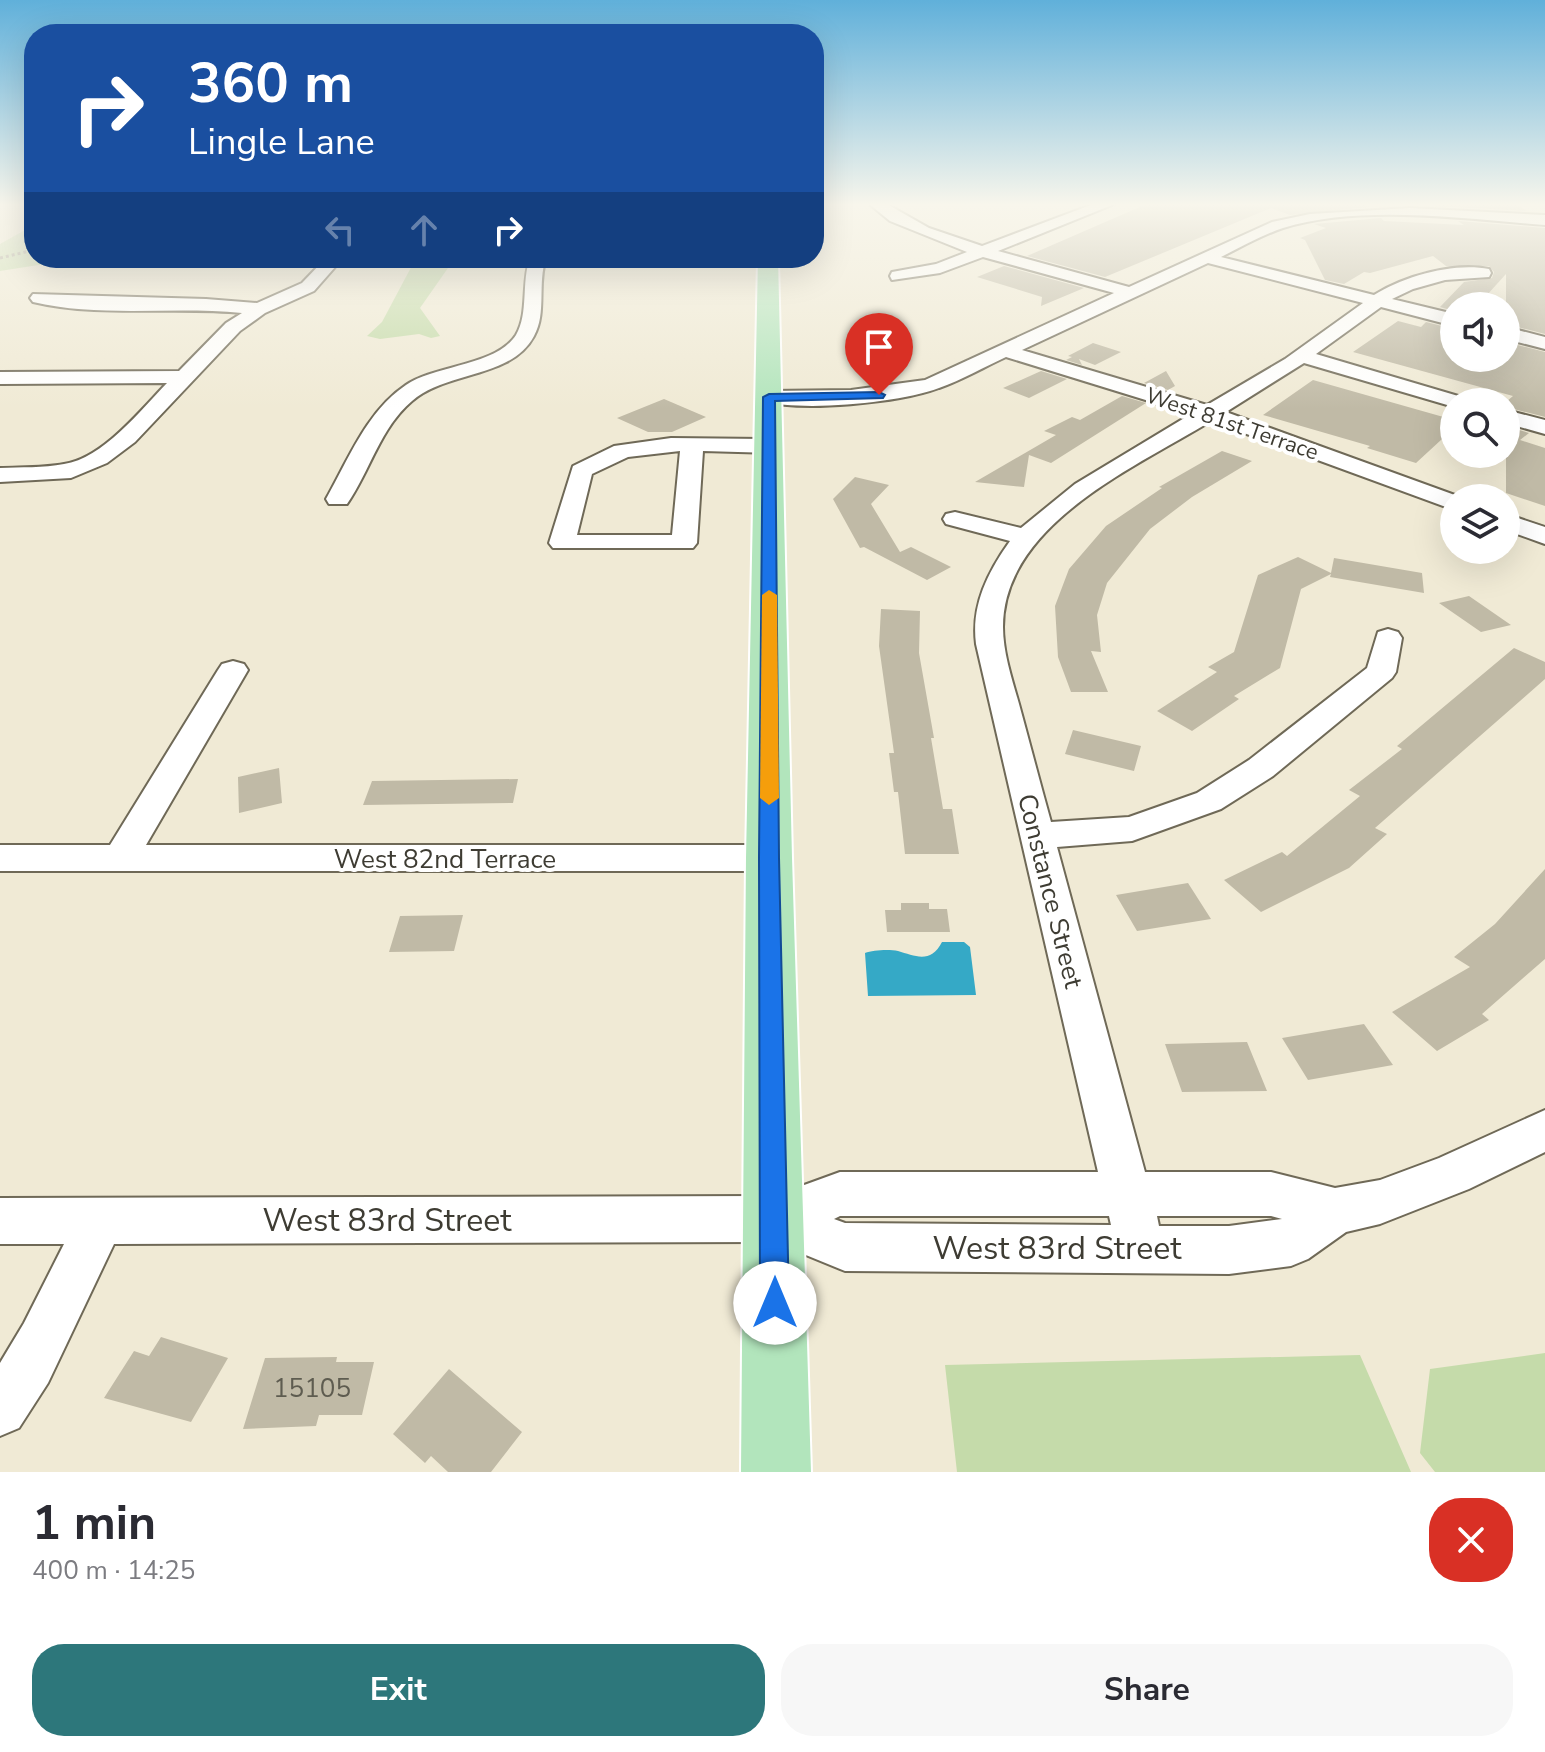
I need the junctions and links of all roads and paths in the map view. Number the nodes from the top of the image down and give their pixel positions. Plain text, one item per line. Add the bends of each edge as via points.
1 (322, 272) edge
2 (532, 272) edge
3 (768, 272) edge
4 (921, 272) edge
5 (1057, 272) edge
6 (1178, 272) edge
7 (1261, 272) edge
8 (1483, 273) dead end
9 (898, 276) dead end
10 (1132, 293) junction
11 (39, 298) dead end
12 (1377, 301) junction
13 (259, 309) junction
14 (1440, 317) edge
15 (1520, 337) edge
16 (1545, 343) edge
17 (1007, 351) junction
18 (1301, 356) junction
19 (184, 377) junction
20 (0, 378) edge
21 (769, 397) junction
22 (1440, 397) edge
23 (1209, 413) junction
24 (1520, 420) edge
25 (1545, 427) edge
26 (692, 446) junction
27 (770, 446) junction
28 (0, 475) edge
29 (1440, 498) edge
30 (338, 499) dead end
31 (955, 519) dead end
32 (1520, 526) edge
33 (1545, 536) edge
34 (1024, 537) junction
35 (1388, 638) dead end
36 (233, 670) dead end
37 (1036, 836) junction
38 (0, 858) edge
39 (120, 858) junction
40 (769, 858) junction
41 (1545, 1130) edge
42 (1127, 1192) junction
43 (1335, 1211) junction
44 (774, 1219) junction
45 (0, 1221) edge
46 (100, 1221) junction
47 (1141, 1249) junction
48 (0, 1409) edge
49 (776, 1472) edge

1 - 13 street via 308,287
2 - 30 street via 531,320 525,339 495,360 405,386
3 - 21 main road
4 - 9 street
5 - 10 street
6 - 10 street
7 - 12 street
8 - 12 street, Constance Street via 1407,285
10 - 17 street
11 - 13 street
12 - 14 street
12 - 18 street, Constance Street
13 - 19 street via 233,327
15 - 16 street
17 - 21 street via 902,393
17 - 23 street, West 81st Terrace
18 - 22 street
18 - 23 street, Constance Street
19 - 20 street
19 - 28 street via 127,437 99,458 71,471
21 - 27 main road
23 - 29 street, West 81st Terrace
23 - 34 street, Constance Street via 1083,489
24 - 25 street
26 - 26 street via 641,446 590,464 581,471 562,543 684,543
26 - 27 street
27 - 40 main road
31 - 34 street
32 - 33 street
34 - 37 street, Constance Street via 1001,576 989,624 994,666
35 - 37 street via 1381,672 1261,768 1209,801 1132,829
36 - 39 street
37 - 42 street, Constance Street
38 - 39 street, West 82nd Terrace
39 - 40 street, West 82nd Terrace
40 - 44 main road
41 - 43 street, West 83rd Street via 1453,1174 1380,1202
42 - 43 street, West 83rd Street via 1271,1194
42 - 44 street, West 83rd Street via 840,1194
42 - 47 street, Constance Street
43 - 47 street, West 83rd Street via 1291,1242 1229,1250
44 - 46 street, West 83rd Street
44 - 47 street, West 83rd Street via 845,1247
44 - 49 main road
45 - 46 street, West 83rd Street
46 - 48 street via 48,1331

